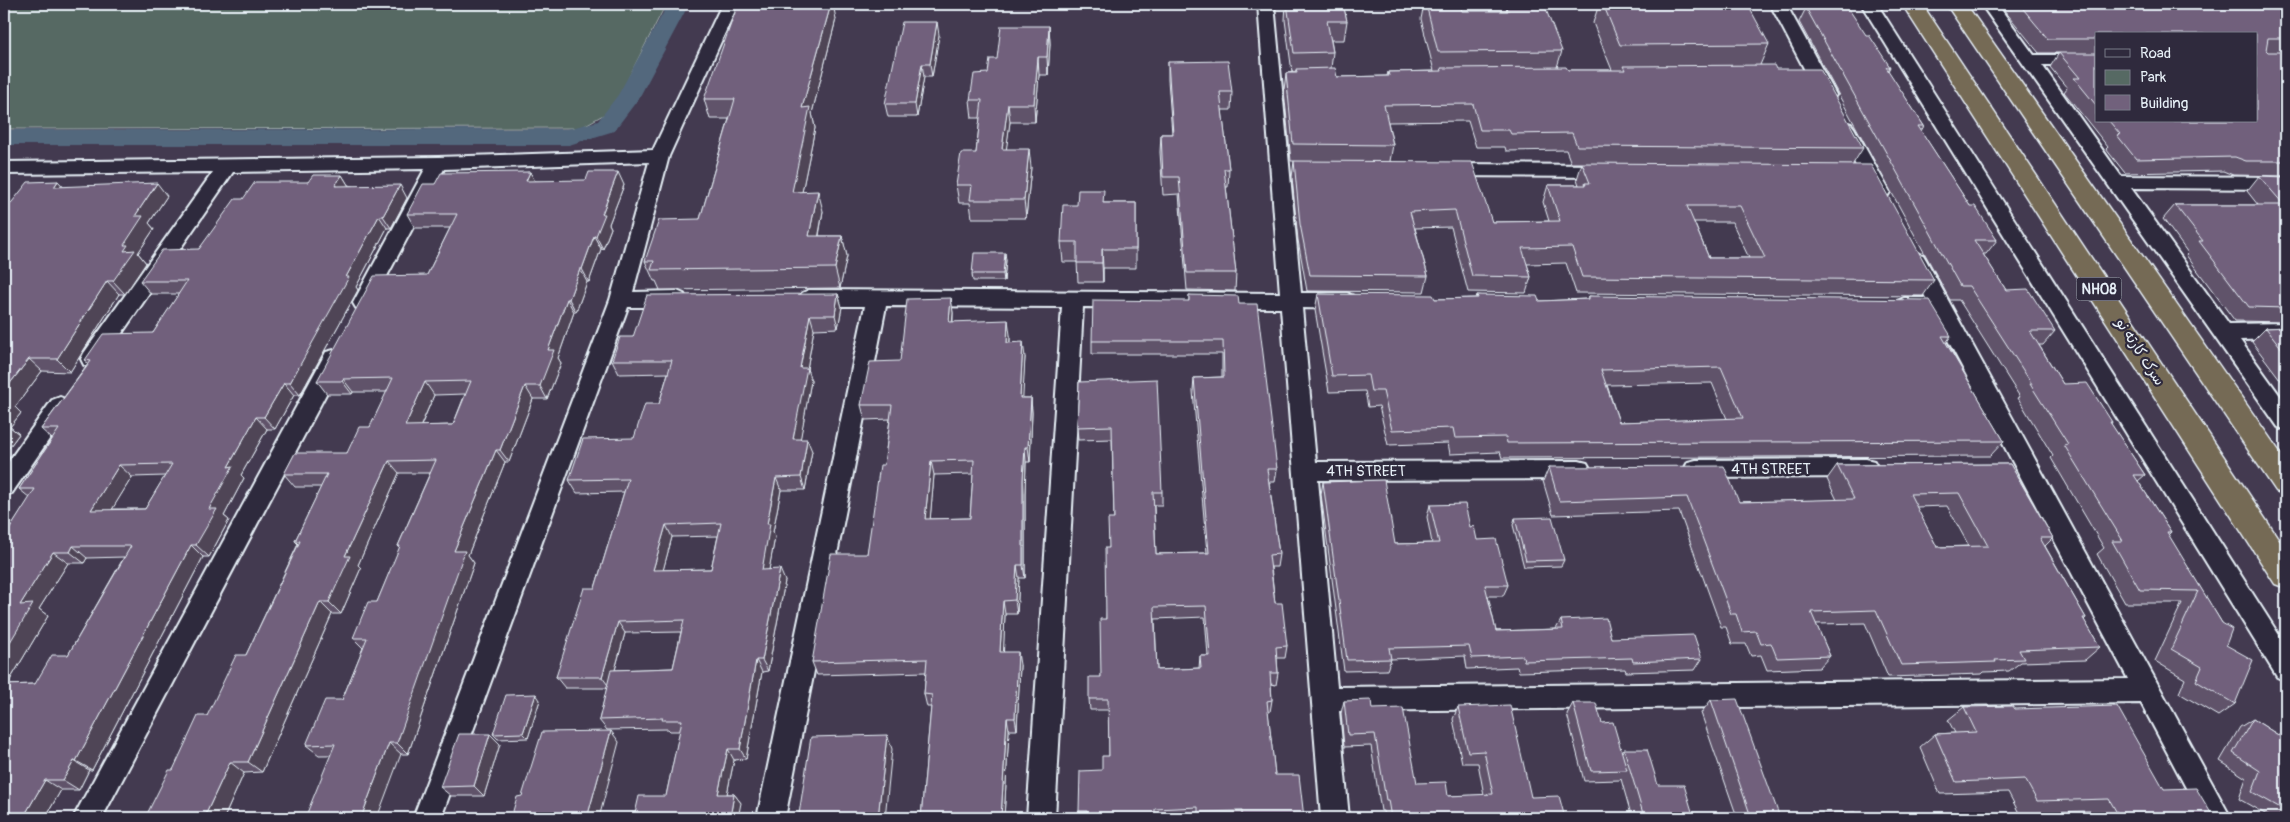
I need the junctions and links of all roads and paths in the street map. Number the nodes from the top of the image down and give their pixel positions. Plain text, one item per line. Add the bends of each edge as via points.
1 (730, 4) edge
2 (1266, 4) edge
3 (1778, 4) edge
4 (1869, 4) edge
5 (1912, 4) edge
6 (1956, 4) edge
7 (1989, 4) edge
8 (2029, 60) junction
9 (2095, 60) edge
10 (660, 156) junction
11 (438, 163) junction
12 (228, 165) junction
13 (4, 168) edge
14 (1430, 170) edge
15 (1629, 171) edge
16 (2116, 182) junction
17 (2286, 183) edge
18 (1892, 214) edge
19 (1905, 239) edge
20 (877, 297) junction
21 (788, 298) edge
22 (1073, 298) junction
23 (699, 299) edge
24 (620, 300) junction
25 (1290, 300) junction
26 (1369, 301) edge
27 (1882, 306) edge
28 (1941, 306) junction
29 (2286, 331) edge
30 (2223, 332) junction
31 (2285, 418) edge
32 (1889, 468) edge
33 (1671, 469) edge
34 (1602, 470) edge
35 (1305, 471) junction
36 (2286, 483) edge
37 (4, 486) edge
38 (2286, 575) edge
39 (2286, 669) edge
40 (2149, 691) junction
41 (1324, 699) junction
42 (86, 818) edge
43 (427, 818) edge
44 (771, 818) edge
45 (1041, 818) edge
46 (1335, 818) edge
47 (2217, 818) edge

1 - 10 street
2 - 25 street via 1282,79 1290,169
3 - 18 street via 1807,76 1859,173
4 - 39 street
5 - 38 highway, سرک کارته نو / NH08
6 - 36 highway, NH08
7 - 8 street
8 - 9 street
8 - 16 street
10 - 11 street
10 - 24 street
11 - 12 street
11 - 42 street
12 - 13 street
12 - 37 street
14 - 15 street
16 - 17 street
16 - 30 street
19 - 28 street
20 - 21 street
20 - 22 street
20 - 44 street
22 - 25 street
22 - 45 street
23 - 24 street
24 - 43 street
25 - 26 street
25 - 35 street
27 - 28 street
28 - 40 street via 2018,467
29 - 30 street
30 - 31 street
32 - 33 street, 4TH STREET
34 - 35 street, 4TH STREET
35 - 41 street
40 - 41 street
40 - 47 street
41 - 46 street

